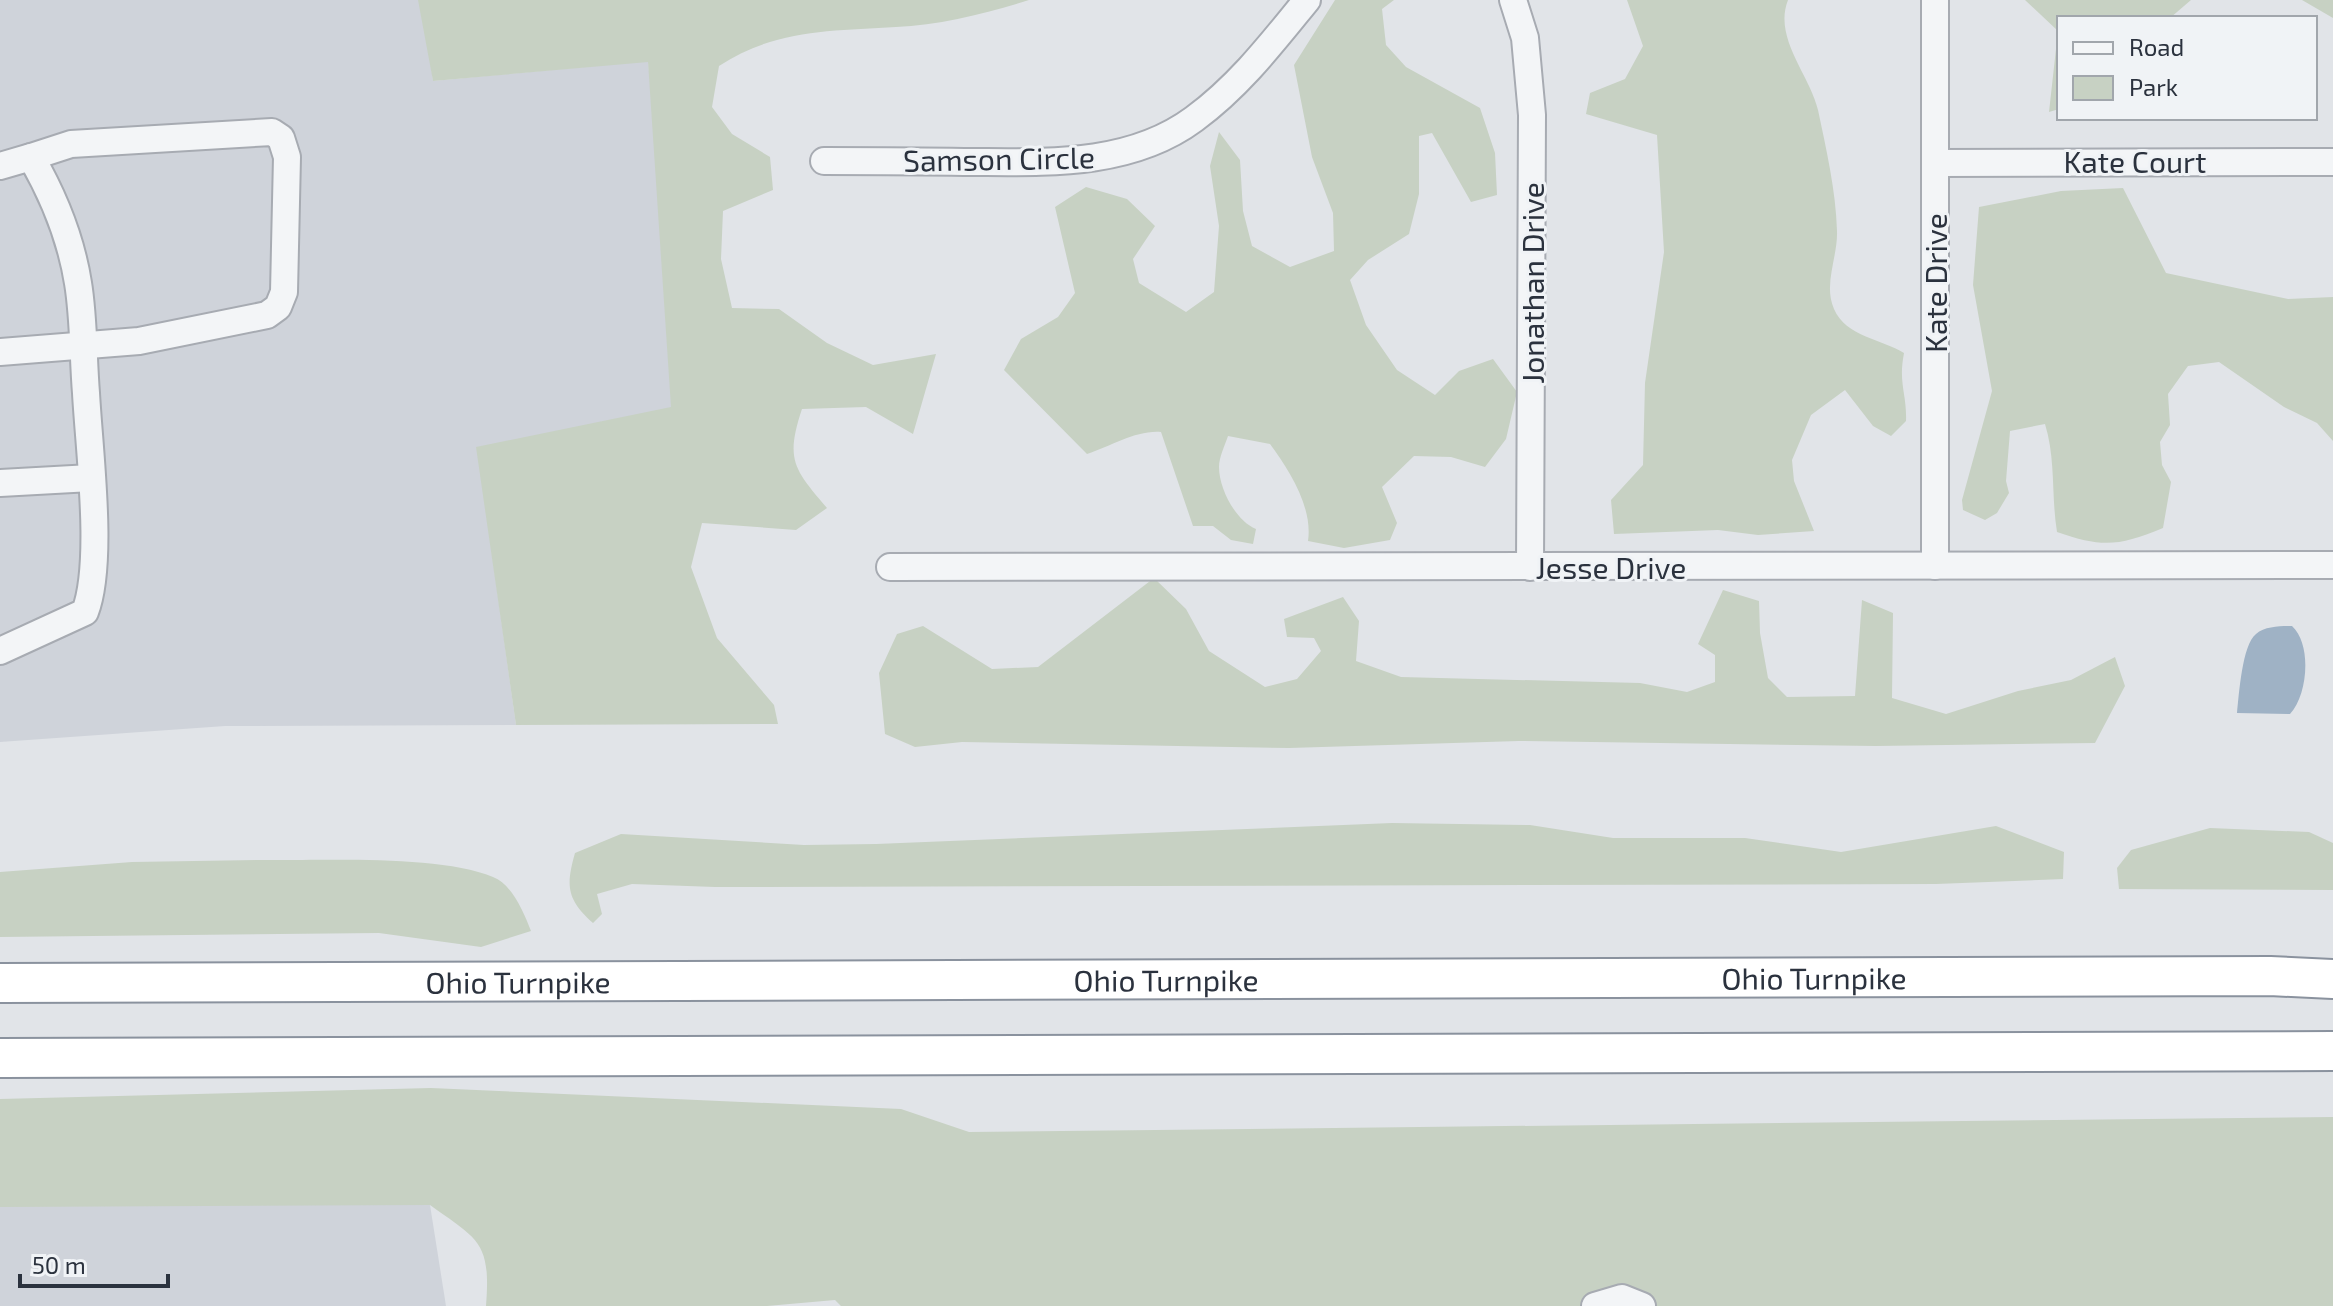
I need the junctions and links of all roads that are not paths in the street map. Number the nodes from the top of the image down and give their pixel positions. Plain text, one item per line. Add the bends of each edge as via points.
1 (1307, 0) edge
2 (1513, 0) edge
3 (1935, 0) edge
4 (31, 157) junction
5 (824, 161) dead end
6 (2333, 162) edge
7 (1936, 163) junction
8 (0, 166) edge
9 (83, 345) junction
10 (0, 352) edge
11 (91, 478) junction
12 (0, 483) edge
13 (2333, 565) edge
14 (1935, 566) junction
15 (890, 567) dead end
16 (1530, 567) junction
17 (0, 651) edge
18 (2333, 979) edge
19 (0, 983) edge
20 (2333, 1051) edge
21 (0, 1058) edge
22 (1595, 1306) edge
23 (1642, 1306) edge

1 - 5 street, Samson Circle via 1247,73 1192,121 1149,143 1109,156 1057,162
2 - 16 street, Jonathan Drive via 1525,38 1532,115
3 - 7 street, Kate Drive
4 - 8 street
4 - 9 street via 67,239 78,284
4 - 9 street via 71,144 259,130 272,132 285,146 285,271 278,307 267,315 168,335
6 - 7 street, Kate Court
7 - 14 street, Kate Drive
9 - 10 street
9 - 11 street
11 - 12 street
11 - 17 street via 92,594 85,612
13 - 14 street, Jesse Drive
14 - 16 street, Jesse Drive
15 - 16 street, Jesse Drive
18 - 19 highway, Ohio Turnpike
20 - 21 highway
22 - 23 street via 1622,1298

